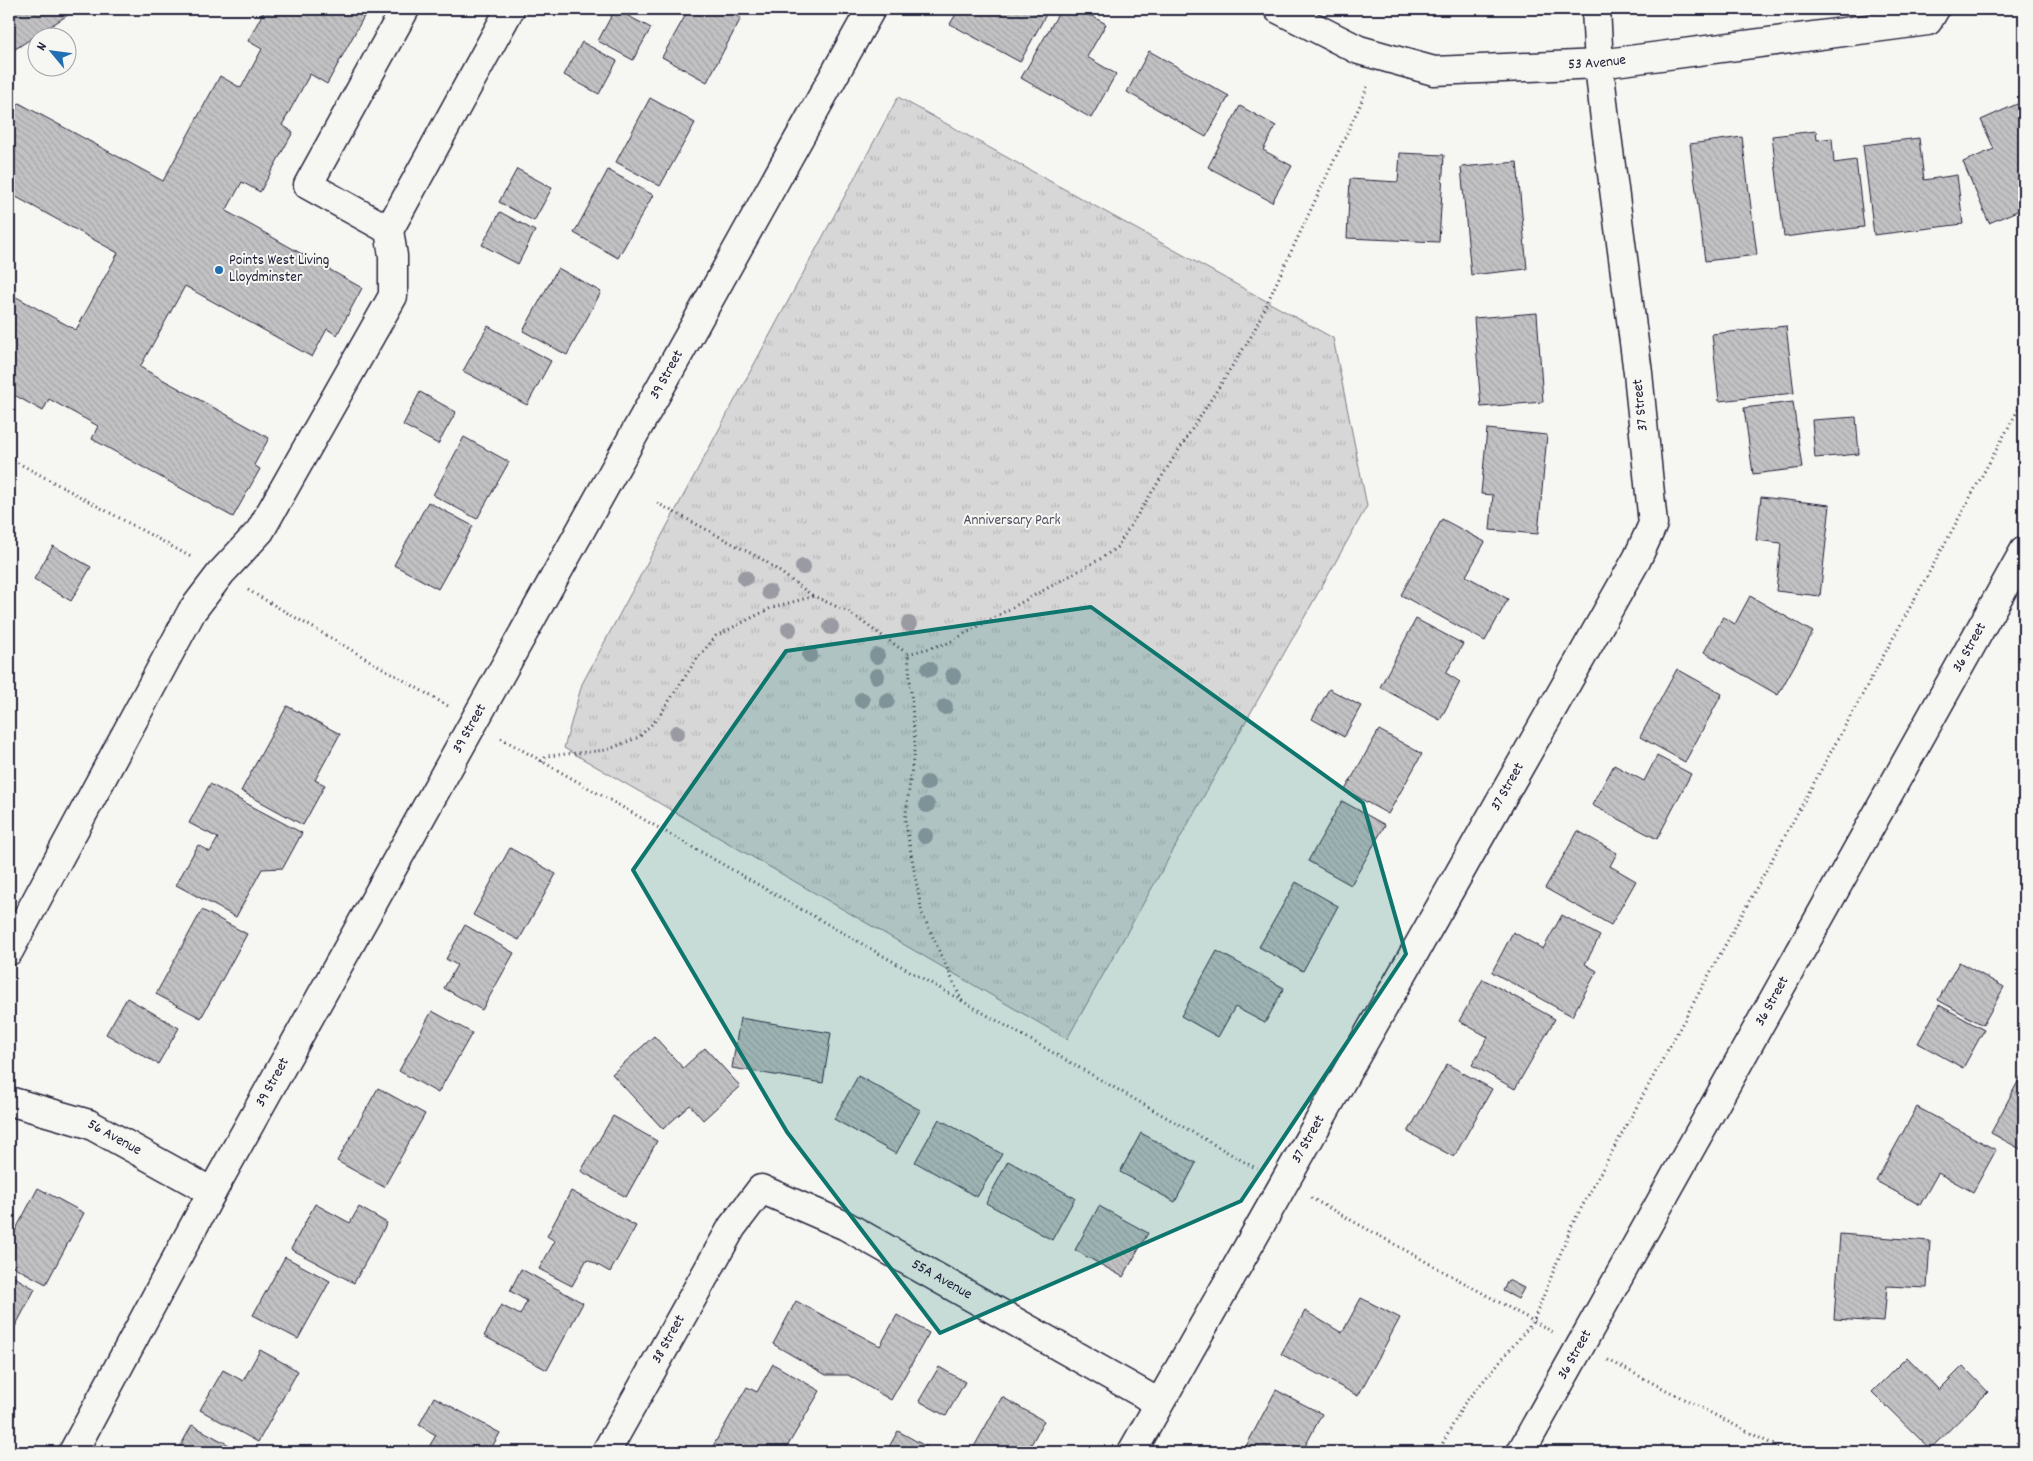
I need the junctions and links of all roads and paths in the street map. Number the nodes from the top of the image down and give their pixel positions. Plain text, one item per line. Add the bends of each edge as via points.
1 (405, 9) edge
2 (510, 9) edge
3 (871, 9) edge
4 (1278, 9) edge
5 (1596, 9) edge
6 (1932, 15) edge
7 (1599, 64) junction
8 (1361, 103) dead end
9 (389, 230) junction
10 (2024, 399) edge
11 (9, 458) edge
12 (657, 503) dead end
13 (2024, 552) edge
14 (201, 563) dead end
15 (241, 586) dead end
16 (814, 596) junction
17 (908, 654) junction
18 (446, 705) dead end
19 (504, 740) dead end
20 (542, 762) junction
21 (9, 951) edge
22 (962, 1002) junction
23 (9, 1101) edge
24 (1258, 1170) dead end
25 (212, 1192) junction
26 (1312, 1199) dead end
27 (732, 1227) joint
28 (1533, 1322) junction
29 (1549, 1330) dead end
30 (1617, 1364) dead end
31 (1159, 1403) junction
32 (2024, 1430) edge
33 (73, 1452) edge
34 (606, 1452) edge
35 (1132, 1452) edge
36 (1438, 1452) edge
37 (1521, 1452) edge
38 (1787, 1452) edge
39 (2012, 1452) edge

1 - 9 street via 308,184
2 - 9 street
3 - 25 street, 39 Street
4 - 7 street, 53 Avenue via 1359,50 1434,71
5 - 7 street
6 - 7 street, 53 Avenue
7 - 31 street, 37 Street via 1638,373 1653,524 1632,568
8 - 17 path via 1252,335 1116,547 948,643
9 - 21 street via 393,296 260,530 192,611
10 - 28 path via 1572,1225
11 - 14 path
12 - 16 path via 765,561
13 - 37 street, 36 Street
15 - 18 path
16 - 17 path via 850,613
16 - 20 path via 771,608 716,636 658,718 639,737 607,750 546,756
17 - 22 path via 915,744 905,820 922,913
19 - 20 path
20 - 22 path
22 - 24 path
23 - 25 street, 56 Avenue via 89,1124
25 - 33 street, 39 Street
26 - 28 path
27 - 31 street, 55A Avenue via 761,1189 846,1226
27 - 34 street, 38 Street
28 - 29 path
28 - 36 path via 1464,1404
30 - 38 path
31 - 35 street, 37 Street
32 - 39 path

